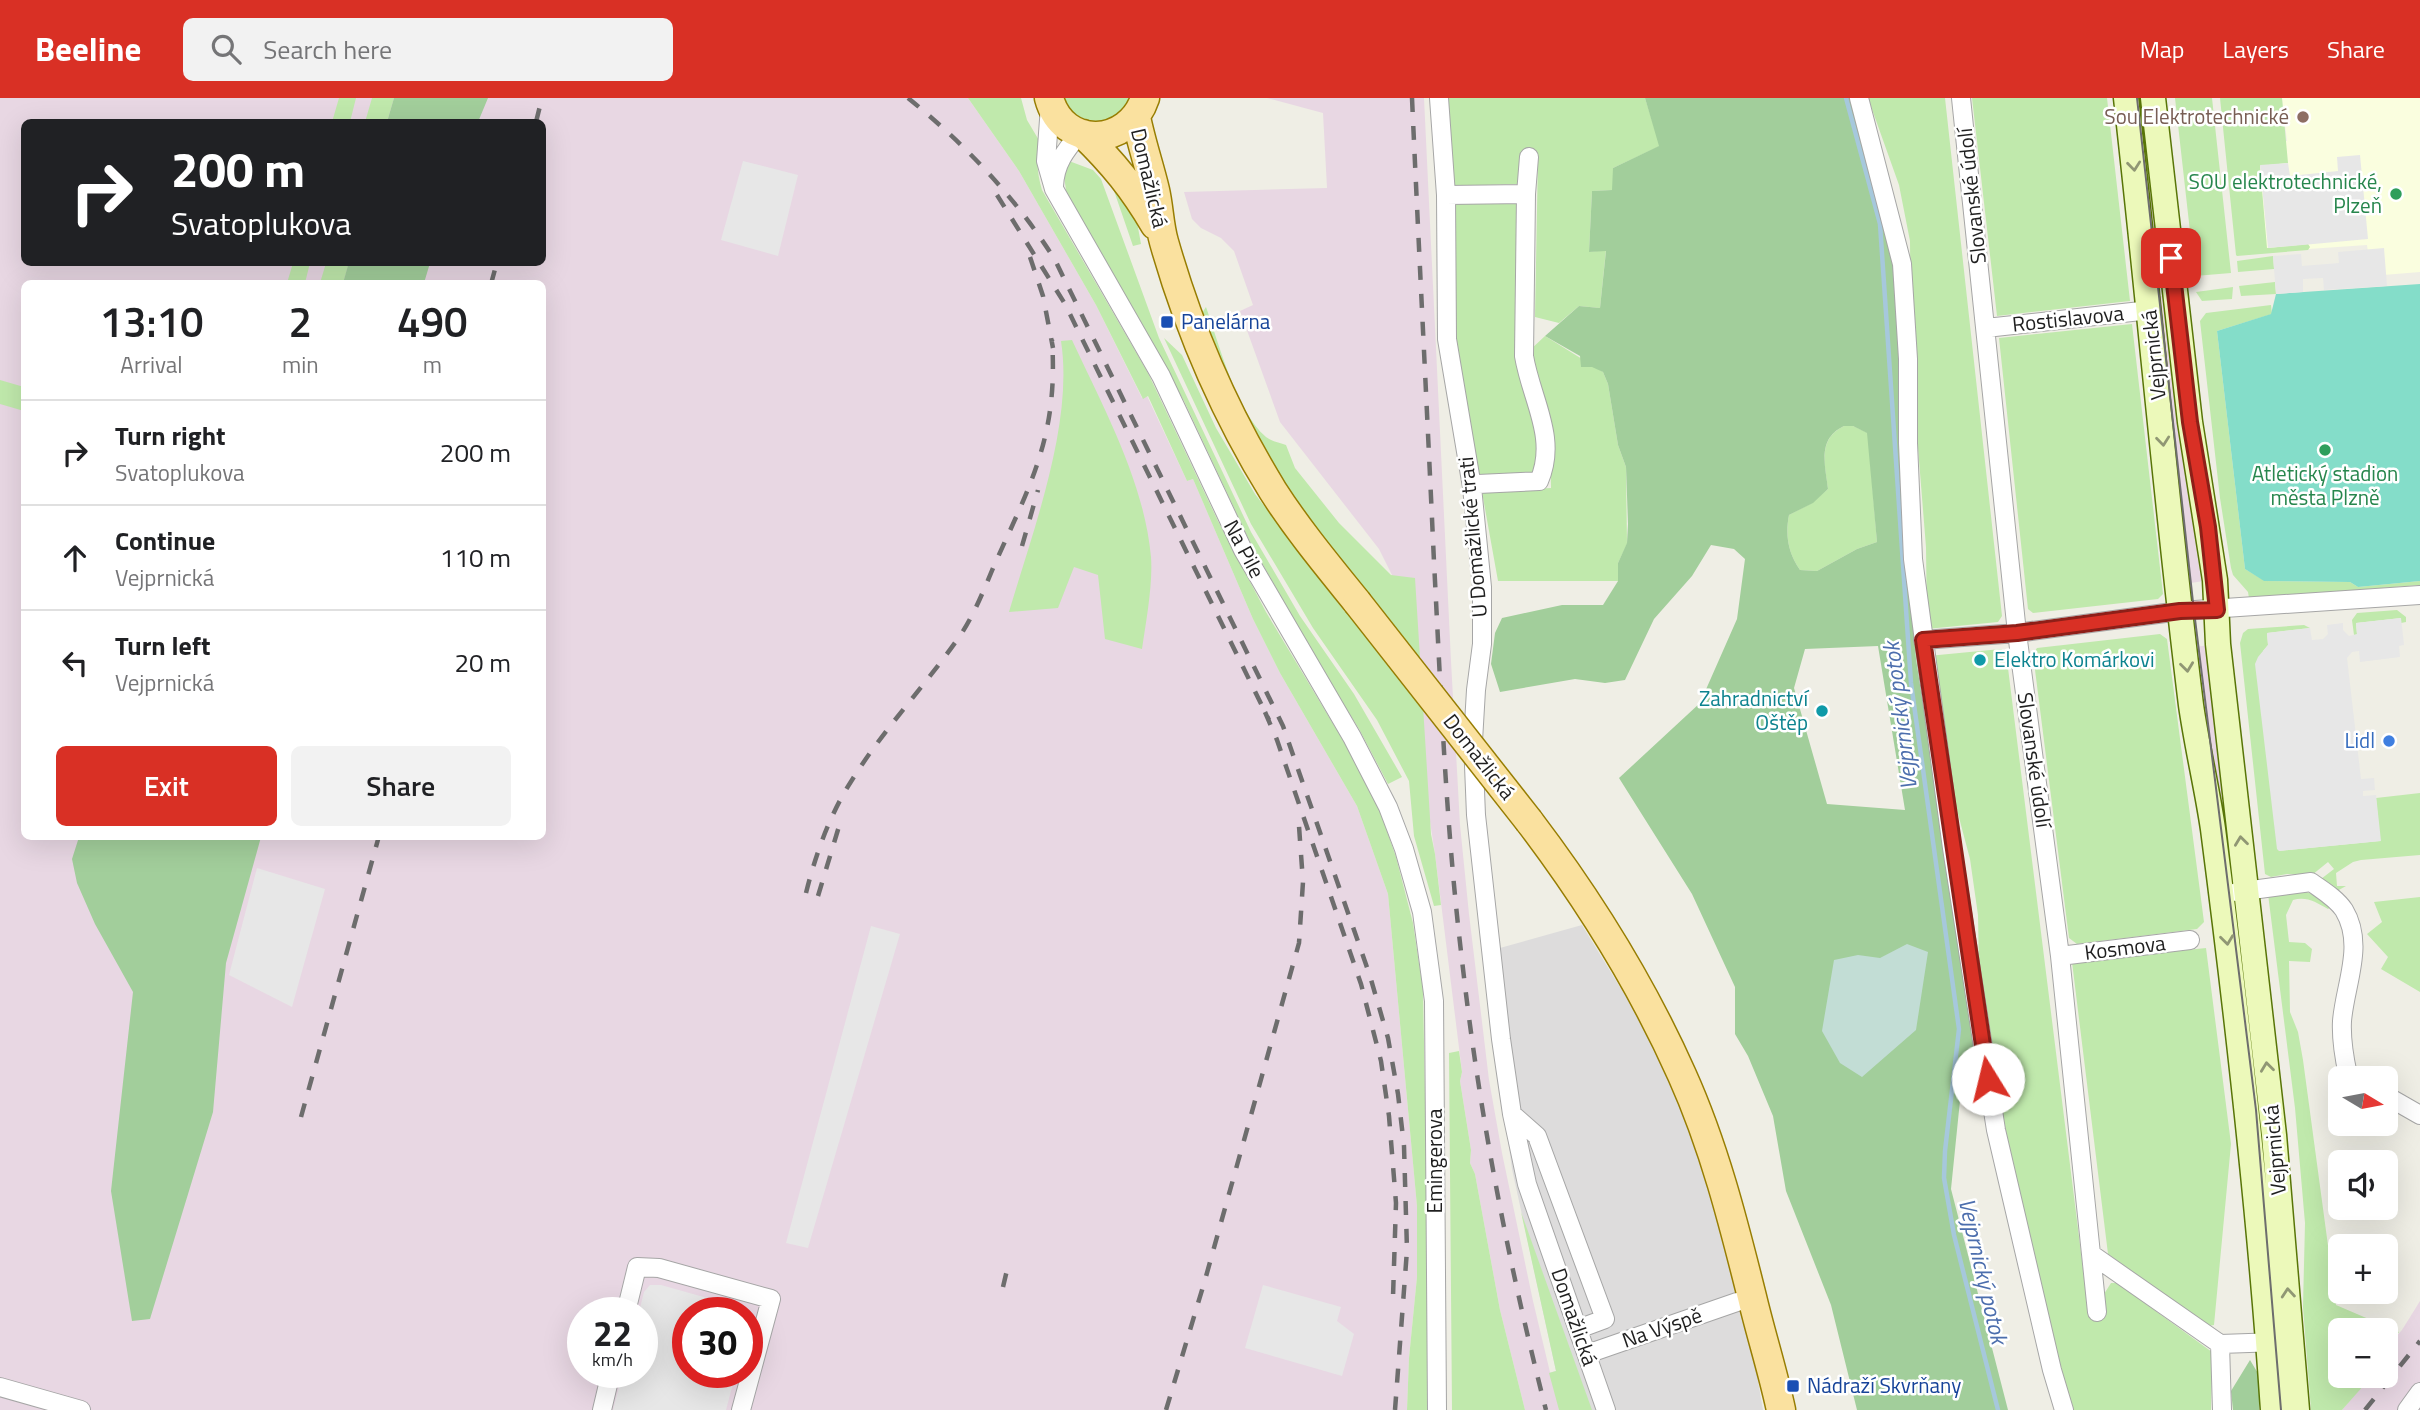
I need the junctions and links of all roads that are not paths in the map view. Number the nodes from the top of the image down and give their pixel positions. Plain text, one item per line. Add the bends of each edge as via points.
1 (1439, 98) edge
2 (1859, 98) edge
3 (1961, 98) edge
4 (2126, 98) edge
5 (2152, 98) edge
6 (1050, 100) edge
7 (1140, 108) edge
8 (1082, 134) junction
9 (1529, 157) dead end
10 (1054, 189) junction
11 (1526, 194) junction
12 (1446, 195) junction
13 (1163, 239) junction
14 (2174, 285) junction
15 (2149, 299) junction
16 (1986, 328) junction
17 (1472, 487) junction
18 (2420, 595) edge
19 (2217, 610) junction
20 (2180, 611) junction
21 (2017, 633) junction
22 (1923, 640) junction
23 (2246, 891) junction
24 (2221, 895) junction
25 (1422, 912) joint
26 (2190, 940) dead end
27 (2060, 956) junction
28 (2346, 1066) edge
29 (2398, 1102) edge
30 (1512, 1114) junction
31 (2420, 1115) edge
32 (1527, 1184) joint
33 (2091, 1254) junction
34 (630, 1297) edge
35 (1745, 1300) junction
36 (2096, 1312) dead end
37 (1578, 1329) junction
38 (2280, 1342) junction
39 (2220, 1344) junction
40 (1587, 1354) junction
41 (0, 1387) edge
42 (607, 1388) edge
43 (2420, 1391) edge
44 (81, 1410) edge
45 (602, 1410) edge
46 (741, 1410) edge
47 (1437, 1410) edge
48 (1606, 1410) edge
49 (1770, 1410) edge
50 (1781, 1410) edge
51 (2064, 1410) edge
52 (2222, 1410) edge
53 (2273, 1410) edge
54 (2297, 1410) edge
55 (2407, 1410) edge

1 - 12 street, U Domažlické trati
2 - 22 street via 1902,264 1913,559
3 - 16 street, Slovanské údolí
4 -> 15 main road, Vejprnická
5 - 14 main road, Vejprnická
6 - 8 main road, Domažlická via 1062,121
6 - 10 street, Na Pile via 1046,161
7 - 8 main road, Domažlická via 1118,132
7 - 13 main road, Domažlická
8 - 10 street via 1060,159
8 - 13 main road, Domažlická via 1114,164
9 - 11 street
10 - 25 street, Na Pile via 1161,376 1243,550 1370,769 1404,849
11 - 12 street
11 - 17 street via 1524,356 1545,426 1545,466 1539,481
12 - 17 street, U Domažlické trati via 1447,339
13 - 35 main road, Domažlická, bridge via 1187,318 1214,382 1274,493 1529,821 1621,956 1683,1077 1713,1156 1736,1231
14 - 15 street, Rostislavova
14 - 19 main road, Vejprnická
15 - 16 street, Rostislavova via 2116,314
15 -> 20 main road, Vejprnická
16 - 21 street, Slovanské údolí
17 - 30 street, U Domažlické trati via 1482,598 1473,741 1476,815
18 - 19 street
19 - 20 street
23 -> 19 main road, Vejprnická
20 - 21 street
20 -> 24 main road, Vejprnická
21 - 22 street
21 - 27 street, Slovanské údolí
22 - 51 street via 1996,1130
23 - 24 street
23 - 28 street via 2311,882 2344,910 2355,950 2342,1020
38 -> 23 main road, Vejprnická via 2274,1135
24 -> 38 main road, Vejprnická via 2256,1190
25 - 47 street, Emingerova via 1435,1043
26 - 27 street, Kosmova
27 - 33 street, Slovanské údolí
29 - 31 street
30 - 32 street, U Domažlické trati
30 - 37 street via 1537,1136 1605,1319
32 - 37 street, Domažlická
33 - 36 street, Slovanské údolí
33 - 39 street
34 - 46 street via 637,1267 659,1268 771,1298
35 - 40 street, Na Výspě
35 - 49 main road, Domažlická
35 - 50 main road, Domažlická
37 - 40 street, Domažlická
38 - 39 street
38 - 53 main road, Vejprnická
38 - 54 main road, Vejprnická
39 - 52 street
40 - 48 street, Domažlická
41 - 44 street
42 - 45 street
43 - 55 street

